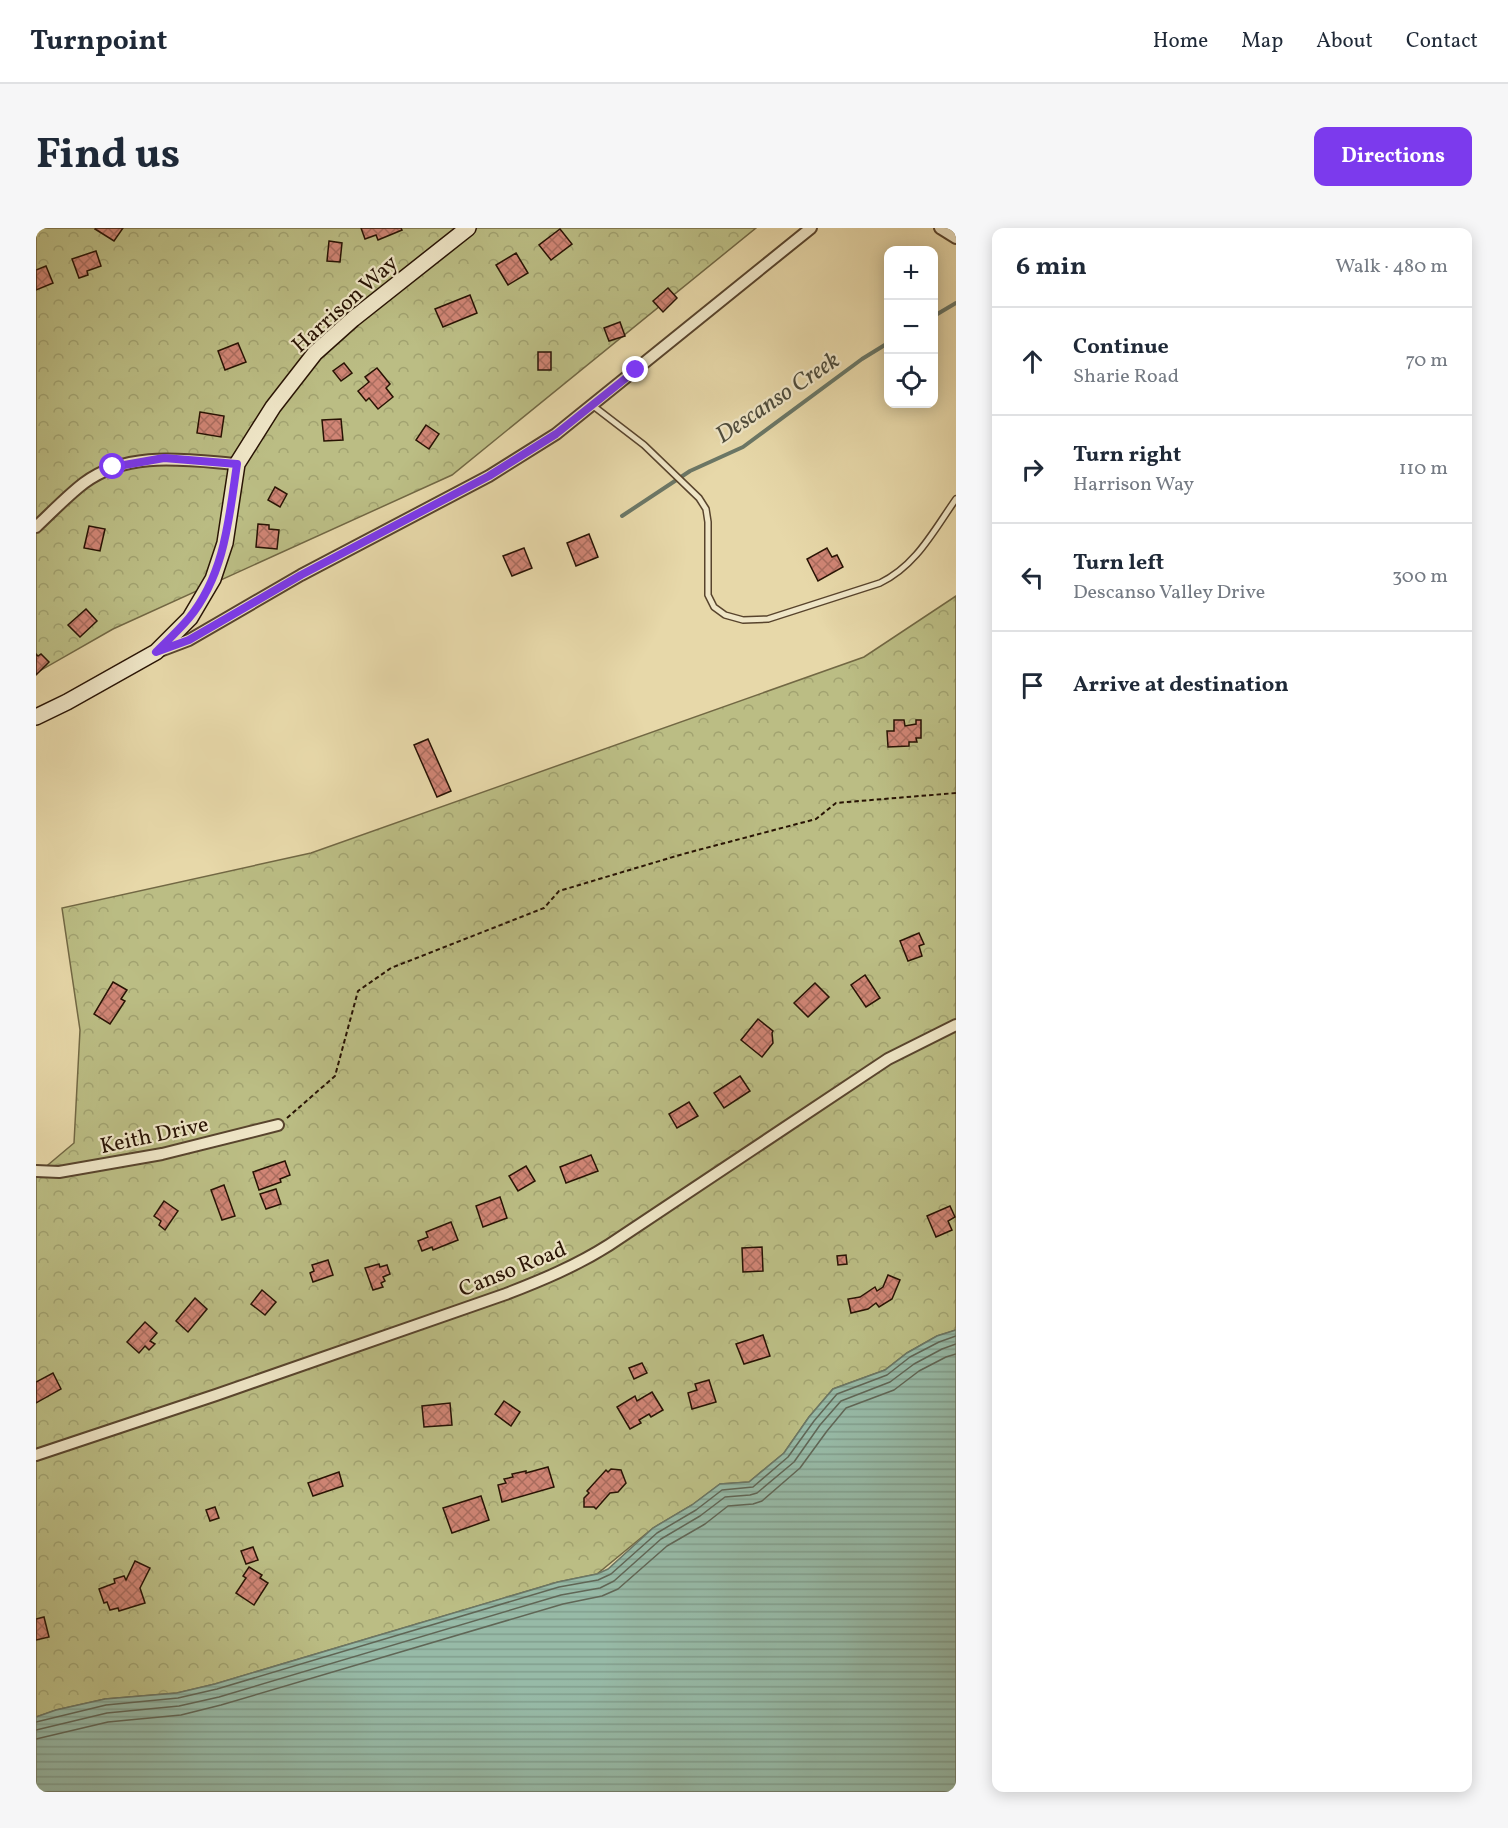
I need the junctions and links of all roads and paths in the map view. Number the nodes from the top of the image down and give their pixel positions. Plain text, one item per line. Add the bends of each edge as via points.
1 (468, 228) edge
2 (811, 228) edge
3 (940, 228) edge
4 (956, 238) edge
5 (592, 405) junction
6 (237, 464) junction
7 (956, 499) edge
8 (36, 526) edge
9 (156, 652) junction
10 (36, 717) edge
11 (956, 794) edge
12 (956, 1025) edge
13 (278, 1125) joint
14 (36, 1171) edge
15 (36, 1455) edge

1 - 6 street, Harrison Way via 315,353 273,406
2 - 5 street
3 - 4 street
5 - 7 lane via 644,445 699,498 708,522 708,595 714,607 725,615 743,620 768,619 896,576 936,531
5 - 9 street via 556,434 489,476 301,575 189,640
6 - 8 street via 164,458 113,467 85,482
6 - 9 street, Harrison Way via 225,543 213,579 190,618
9 - 10 street, Harrison Way
11 - 13 path via 836,803 816,819 559,891 544,908 391,968 358,991 335,1076
12 - 15 street, Canso Road via 888,1059 602,1250 553,1275
13 - 14 street, Keith Drive via 162,1154 59,1172

